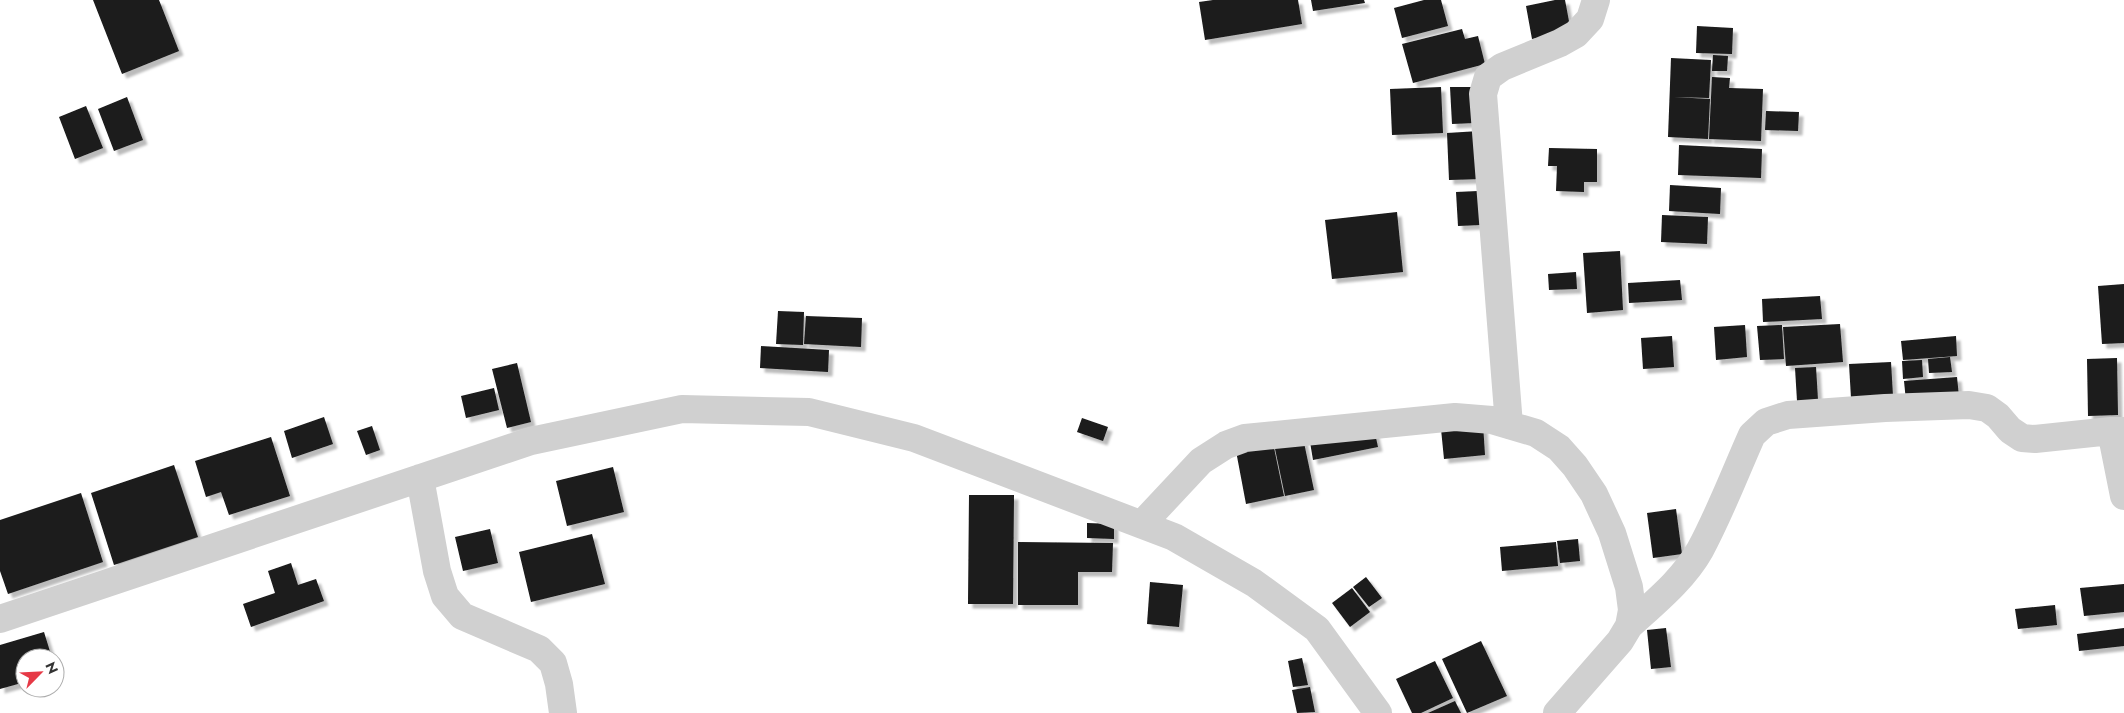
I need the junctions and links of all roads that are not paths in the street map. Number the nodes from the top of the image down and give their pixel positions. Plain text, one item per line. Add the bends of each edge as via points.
1 (1596, 0) edge
2 (1509, 425) junction
3 (2117, 431) edge
4 (420, 478) junction
5 (2124, 496) edge
6 (1142, 524) junction
7 (0, 619) edge
8 (1629, 626) junction
9 (563, 713) edge
10 (1378, 713) edge
11 (1557, 713) edge

1 - 2 street via 1590,20 1576,34 1502,67 1488,77 1483,94
2 - 6 street via 1455,417 1245,438 1201,461
2 - 8 street via 1536,433 1558,448 1594,494 1612,533 1629,587 1632,610
3 - 5 street
3 - 8 street via 2022,438 1987,408 1969,405 1788,415 1766,422 1752,435 1699,551 1664,594
4 - 6 street via 531,441 682,409 809,412 914,438
4 - 7 street
4 - 9 street via 437,571 445,596 462,616 539,649 553,663
6 - 10 street via 1174,537 1254,583 1317,630
8 - 11 street via 1620,642

